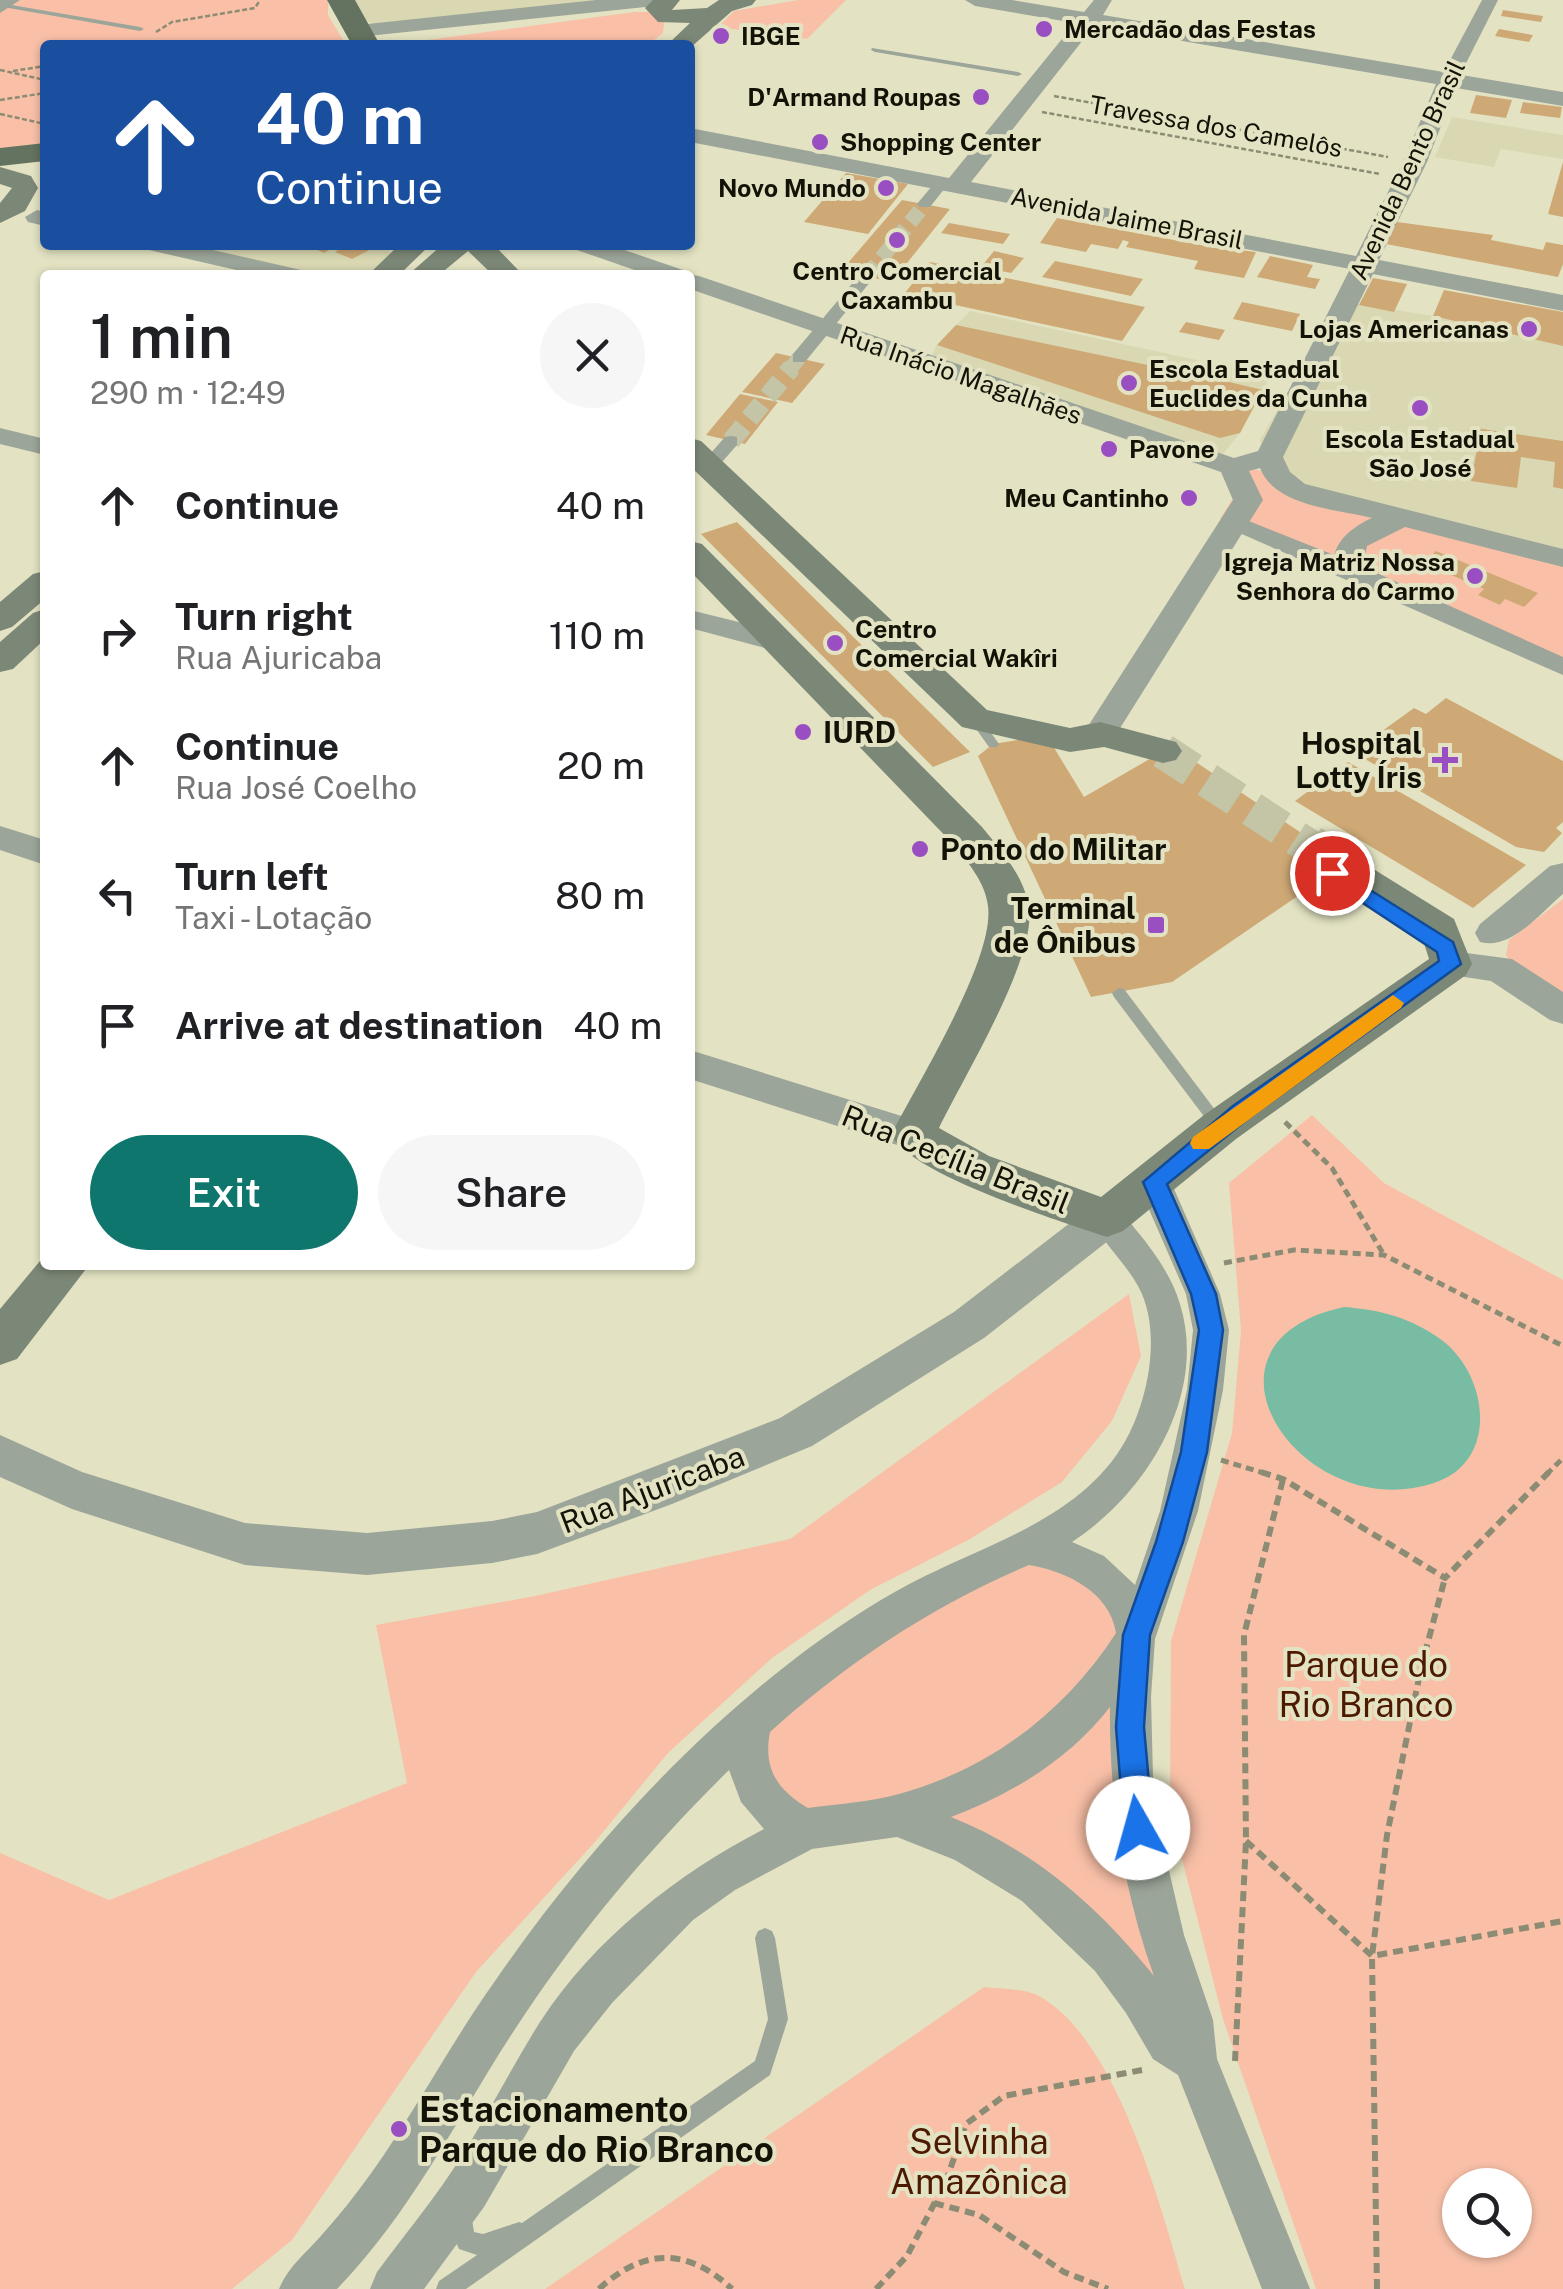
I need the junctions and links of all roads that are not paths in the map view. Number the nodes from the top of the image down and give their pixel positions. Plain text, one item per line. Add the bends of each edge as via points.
1 (341, 0) edge
2 (744, 0) edge
3 (976, 0) edge
4 (1105, 0) edge
5 (1490, 0) edge
6 (4, 4) edge
7 (662, 7) edge
8 (1080, 12) edge
9 (713, 14) junction
10 (140, 29) dead end
11 (362, 38) edge
12 (431, 40) edge
13 (667, 40) edge
14 (672, 40) edge
15 (875, 50) dead end
16 (1448, 81) junction
17 (1023, 91) junction
18 (1563, 99) edge
19 (695, 123) edge
20 (695, 136) edge
21 (40, 153) edge
22 (0, 157) edge
23 (0, 176) edge
24 (942, 182) junction
25 (28, 213) edge
26 (0, 242) edge
27 (180, 250) edge
28 (446, 250) edge
29 (483, 250) edge
30 (601, 250) edge
31 (1367, 257) junction
32 (417, 261) edge
33 (270, 270) edge
34 (504, 270) edge
35 (659, 270) edge
36 (867, 276) tunnel mouth
37 (695, 283) edge
38 (1563, 288) edge
39 (1563, 303) edge
40 (824, 328) junction
41 (799, 358) tunnel mouth
42 (0, 436) edge
43 (40, 446) edge
44 (710, 452) edge
45 (1269, 458) junction
46 (1233, 467) junction
47 (1295, 490) junction
48 (1242, 512) junction
49 (1401, 519) junction
50 (695, 556) edge
51 (1563, 558) edge
52 (1350, 570) junction
53 (40, 585) edge
54 (0, 620) edge
55 (695, 620) edge
56 (40, 625) edge
57 (776, 641) junction
58 (0, 662) edge
59 (1563, 668) edge
60 (1100, 734) junction
61 (1163, 751) tunnel mouth
62 (0, 838) edge
63 (40, 851) edge
64 (1336, 870) tunnel mouth
65 (1563, 875) edge
66 (1445, 947) junction
67 (1496, 950) junction
68 (1120, 992) dead end
69 (1563, 1010) edge
70 (695, 1066) edge
71 (1220, 1127) junction
72 (914, 1136) junction
73 (1154, 1182) junction
74 (1107, 1218) junction
75 (40, 1255) edge
76 (61, 1270) edge
77 (0, 1302) edge
78 (0, 1344) edge
79 (0, 1455) edge
80 (1029, 1548) junction
81 (1137, 1635) junction
82 (751, 1723) junction
83 (897, 1816) junction
84 (807, 1830) junction
85 (764, 1938) dead end
86 (1214, 2067) junction
87 (466, 2190) junction
88 (537, 2226) junction
89 (302, 2289) edge
90 (394, 2289) edge
91 (447, 2289) edge
92 (1286, 2289) edge

1 - 11 main road
2 - 9 main road
3 - 8 street
4 - 8 street
5 - 16 street, Avenida Bento Brasil
6 - 10 lane
7 - 9 main road
7 - 11 street
7 - 12 street
7 - 13 main road
8 - 16 street
8 - 17 street
9 - 14 main road
15 - 17 lane
16 - 18 street
16 - 31 street, Avenida Bento Brasil
17 - 24 street
17 - 24 street
19 - 24 street, Avenida Jaime Brasil
20 - 24 street, Avenida Jaime Brasil
21 - 22 main road
23 - 25 main road via 22,182
24 - 31 street, Avenida Jaime Brasil
25 - 26 main road
27 - 33 street
28 - 32 main road
29 - 34 main road
30 - 35 street
31 - 38 street, Avenida Jaime Brasil
31 - 39 street, Avenida Jaime Brasil
31 - 45 street, Avenida Bento Brasil
36 - 40 street
37 - 40 street, Rua Inácio Magalhães
40 - 41 street
40 - 46 street, Rua Inácio Magalhães
42 - 43 street
44 - 60 main road via 984,732 1070,740
45 - 46 street
45 - 47 street via 1277,476
46 - 48 street
47 - 48 street via 1268,491
47 - 49 street
48 - 52 street
48 - 60 street
49 - 51 street
49 - 52 street via 1361,534 1350,547
50 - 57 main road
52 - 59 street
53 - 54 main road
55 - 57 street
56 - 58 main road
57 - 72 main road via 968,836 1006,888 1011,932 1001,959
60 - 61 main road
62 - 63 street
64 - 66 main road
65 - 67 street
66 - 67 street
66 - 71 main road, Rua Ajuricaba
67 - 69 street
68 - 71 lane
70 - 72 street, Rua Cecília Brasil
71 - 73 main road, Rua Ajuricaba
72 - 74 main road, Rua Cecília Brasil via 973,1169
73 - 74 main road, Rua Ajuricaba
73 - 81 street via 1194,1270 1211,1330 1194,1452
74 - 79 street, Rua Ajuricaba via 969,1324 796,1432 537,1533 367,1554 245,1544 72,1489
74 - 80 street via 1163,1302 1161,1396 1142,1446 1107,1494
75 - 77 main road
76 - 78 main road
80 - 81 street via 1066,1555 1099,1574 1124,1602
80 - 82 street via 886,1620
81 - 83 street via 1087,1705 1055,1736 980,1786
81 - 86 street via 1130,1727 1138,1828 1151,1894
82 - 84 street via 745,1757 755,1790 777,1814
82 - 89 street via 589,1890 508,1998 382,2197
83 - 84 street
83 - 86 street via 969,1845 1037,1886 1110,1956 1169,2043
84 - 87 street via 720,1876 636,1944 558,2035
85 - 88 lane via 778,2020 763,2068
86 - 92 street
87 - 88 lane via 460,2226 467,2241 483,2245
87 - 90 street
88 - 91 lane

